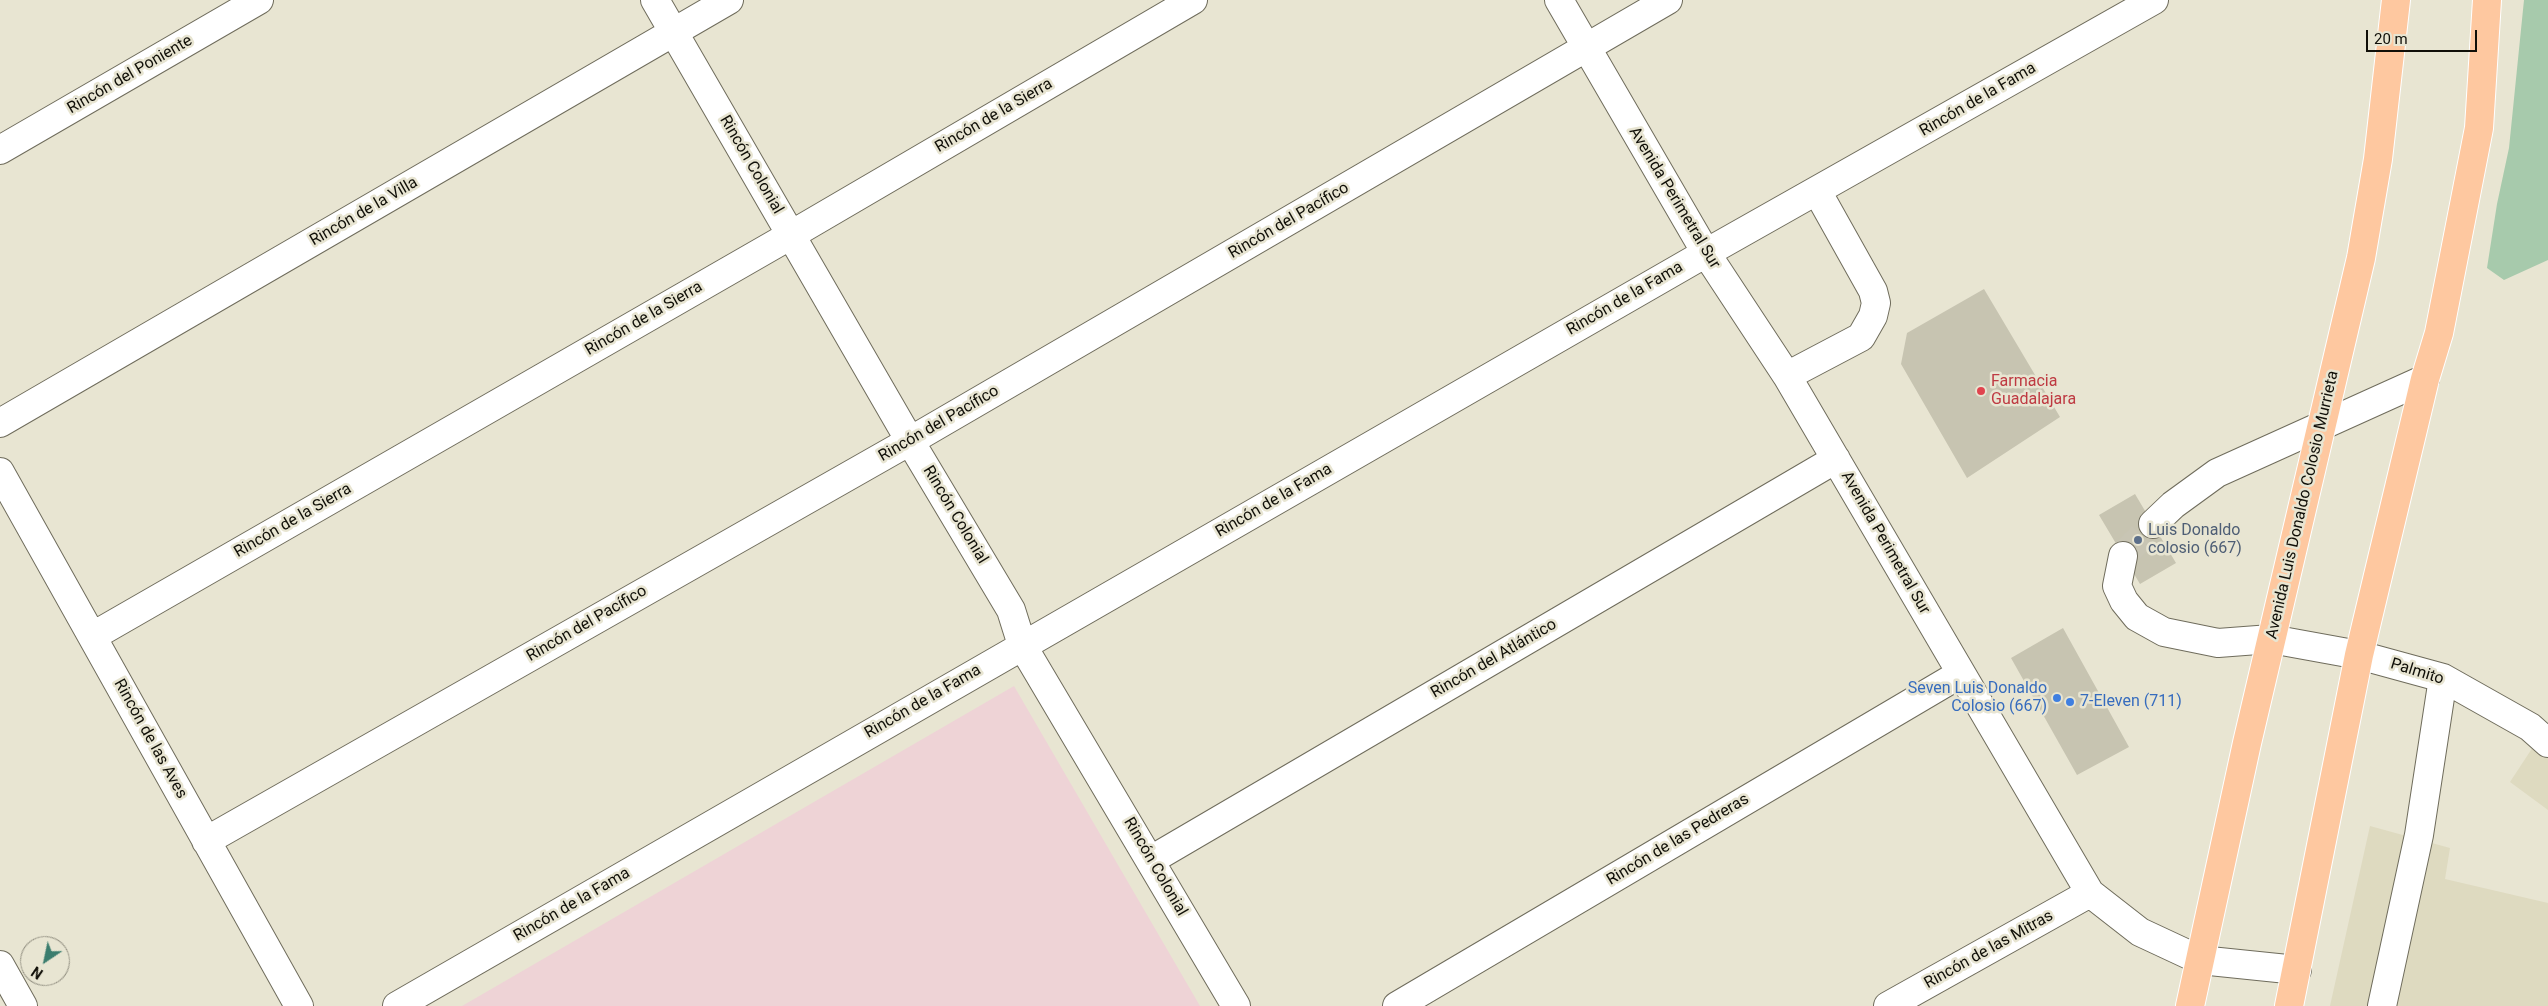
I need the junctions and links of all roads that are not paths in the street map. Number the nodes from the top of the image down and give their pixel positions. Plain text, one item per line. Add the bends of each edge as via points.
1 (259, 0) edge
2 (655, 0) edge
3 (729, 0) edge
4 (1193, 0) edge
5 (1559, 0) edge
6 (1668, 0) edge
7 (2154, 0) edge
8 (2396, 0) edge
9 (2487, 0) edge
10 (674, 32) junction
11 (1586, 48) junction
12 (0, 150) edge
13 (1818, 191) junction
14 (791, 235) junction
15 (1706, 254) junction
16 (1787, 376) junction
17 (2425, 379) junction
18 (0, 423) edge
19 (2322, 424) junction
20 (910, 441) junction
21 (1836, 459) junction
22 (0, 472) edge
23 (2153, 524) tunnel mouth
24 (2123, 556) tunnel mouth
25 (93, 636) junction
26 (2271, 639) junction
27 (1022, 645) junction
28 (2359, 654) junction
29 (1960, 674) junction
30 (2443, 678) junction
31 (2548, 743) edge
32 (206, 841) junction
33 (1152, 860) junction
34 (2090, 893) junction
35 (2200, 960) junction
36 (0, 965) edge
37 (2297, 970) junction
38 (23, 1006) edge
39 (299, 1006) edge
40 (396, 1006) edge
41 (1236, 1006) edge
42 (1397, 1006) edge
43 (1888, 1006) edge
44 (2190, 1006) edge
45 (2289, 1006) edge
46 (2382, 1006) edge

1 - 12 street, Rincón del Poniente
2 - 10 street, Rincón Colonial
3 - 10 street, Rincón de la Villa
4 - 14 street, Rincón de la Sierra
5 - 11 street, Avenida Perimetral Sur
6 - 11 street, Rincón del Pacífico
7 - 13 street, Rincón de la Fama
8 - 19 main road, Avenida Luis Donaldo Colosio Murrieta via 2378,159 2362,258
9 - 17 main road via 2479,128 2439,333
10 - 14 street, Rincón Colonial
10 - 18 street, Rincón de la Villa
11 - 15 street, Avenida Perimetral Sur
11 - 20 street, Rincón del Pacífico
13 - 15 street, Rincón de la Fama
13 - 16 street via 1873,291 1876,303 1873,316 1861,337
14 - 20 street, Rincón Colonial
14 - 25 street, Rincón de la Sierra
15 - 16 street, Avenida Perimetral Sur
15 - 27 street, Rincón de la Fama
16 - 21 street, Avenida Perimetral Sur
17 - 19 street
17 - 28 main road
19 - 23 street via 2217,472
19 - 26 main road, Avenida Luis Donaldo Colosio Murrieta
20 - 27 street, Rincón Colonial via 1011,610
20 - 32 street, Rincón del Pacífico
21 - 29 street, Avenida Perimetral Sur
21 - 33 street, Rincón del Atlántico
22 - 25 street, Rincón de las Aves
24 - 26 street, Palmito via 2117,586 2137,617 2164,632 2218,643
25 - 32 street, Rincón de las Aves
26 - 28 street, Palmito
26 - 35 main road, Avenida Luis Donaldo Colosio Murrieta
27 - 33 street, Rincón Colonial
27 - 40 street, Rincón de la Fama
28 - 30 street, Palmito
28 - 37 main road
29 - 34 street, Avenida Perimetral Sur
29 - 42 street, Rincón de las Pedreras
30 - 31 street, Palmito via 2530,727
30 - 46 street via 2419,836
32 - 39 street, Rincón de las Aves
33 - 41 street, Rincón Colonial
34 - 35 street, Avenida Perimetral Sur via 2140,932
34 - 43 street, Rincón de las Mitras
35 - 37 street, Avenida Perimetral Sur
35 - 44 main road, Avenida Luis Donaldo Colosio Murrieta
36 - 38 street
37 - 45 main road

